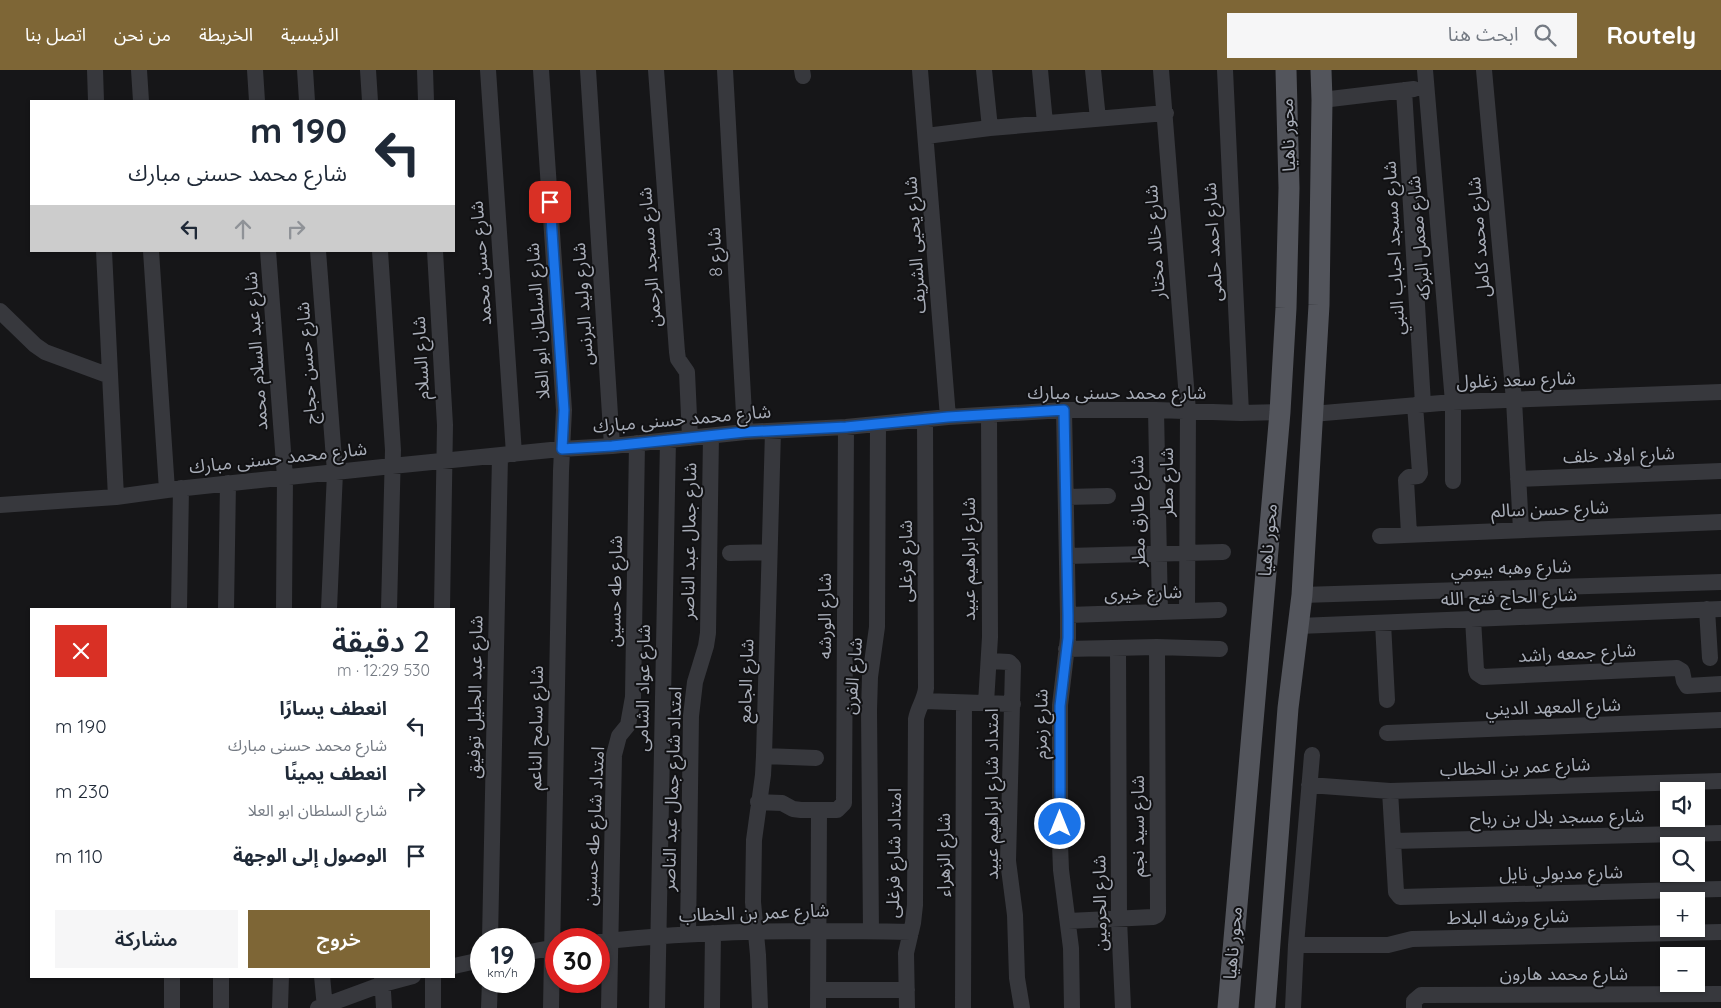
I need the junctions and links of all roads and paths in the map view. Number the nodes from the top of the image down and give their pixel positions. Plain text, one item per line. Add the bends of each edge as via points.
1 (95, 70) edge
2 (139, 70) edge
3 (255, 70) edge
4 (305, 70) edge
5 (368, 70) edge
6 (425, 70) edge
7 (488, 70) edge
8 (541, 70) edge
9 (588, 70) edge
10 (656, 70) edge
11 (725, 70) edge
12 (920, 70) edge
13 (984, 70) edge
14 (1040, 70) edge
15 (1093, 70) edge
16 (1161, 70) edge
17 (1225, 70) edge
18 (1286, 70) edge
19 (1321, 70) edge
20 (1425, 70) edge
21 (1484, 70) edge
22 (1427, 88) junction
23 (1404, 90) junction
24 (96, 100) edge
25 (141, 100) edge
26 (257, 100) edge
27 (307, 100) edge
28 (370, 100) edge
29 (426, 100) edge
30 (1322, 100) junction
31 (1166, 113) junction
32 (1098, 119) junction
33 (1045, 124) junction
34 (990, 128) junction
35 (926, 136) junction
36 (104, 252) edge
37 (151, 252) edge
38 (268, 252) edge
39 (318, 252) edge
40 (380, 252) edge
41 (435, 252) edge
42 (0, 311) edge
43 (110, 376) junction
44 (1721, 392) edge
45 (1514, 400) junction
46 (1452, 402) junction
47 (1419, 404) junction
48 (1064, 410) junction
49 (1156, 410) junction
50 (1188, 412) junction
51 (1280, 412) junction
52 (1241, 413) junction
53 (1312, 414) junction
54 (989, 415) junction
55 (948, 417) junction
56 (925, 419) junction
57 (878, 424) junction
58 (846, 427) junction
59 (773, 431) junction
60 (745, 432) junction
61 (711, 436) junction
62 (690, 438) junction
63 (668, 440) junction
64 (637, 443) junction
65 (612, 446) junction
66 (562, 449) junction
67 (507, 455) junction
68 (445, 462) junction
69 (392, 466) junction
70 (1721, 471) edge
71 (335, 472) junction
72 (285, 477) junction
73 (1518, 479) junction
74 (1452, 481) dead end
75 (228, 483) junction
76 (174, 489) junction
77 (1108, 496) dead end
78 (116, 497) junction
79 (1066, 497) junction
80 (0, 505) edge
81 (1721, 522) edge
82 (1521, 530) junction
83 (1409, 534) junction
84 (1380, 536) dead end
85 (769, 552) junction
86 (1224, 552) dead end
87 (730, 553) dead end
88 (1187, 553) junction
89 (1159, 554) junction
90 (1067, 556) junction
91 (1721, 582) edge
92 (1302, 594) junction
93 (179, 608) edge
94 (226, 608) edge
95 (284, 608) edge
96 (329, 608) edge
97 (389, 608) edge
98 (442, 608) edge
99 (1714, 609) edge
100 (1219, 610) dead end
101 (1187, 611) junction
102 (1160, 612) junction
103 (1068, 615) junction
104 (1473, 619) junction
105 (1383, 622) junction
106 (1299, 626) junction
107 (706, 646) joint
108 (1157, 647) junction
109 (1118, 648) junction
110 (1066, 649) junction
111 (1220, 649) dead end
112 (1710, 658) dead end
113 (989, 661) junction
114 (1721, 684) edge
115 (1387, 700) dead end
116 (924, 701) junction
117 (964, 702) junction
118 (986, 703) junction
119 (1013, 704) junction
120 (1721, 720) edge
121 (1388, 733) dead end
122 (619, 736) joint
123 (1312, 755) dead end
124 (764, 756) junction
125 (816, 758) dead end
126 (1721, 781) edge
127 (1310, 785) junction
128 (1390, 791) junction
129 (758, 802) junction
130 (818, 810) junction
131 (1721, 833) edge
132 (1393, 841) junction
133 (1721, 889) edge
134 (1119, 919) junction
135 (1068, 921) junction
136 (490, 928) edge
137 (554, 928) edge
138 (605, 928) edge
139 (818, 930) junction
140 (755, 931) junction
141 (871, 931) junction
142 (911, 932) junction
143 (1721, 932) edge
144 (713, 933) junction
145 (688, 934) junction
146 (658, 936) junction
147 (610, 941) edge
148 (1296, 945) junction
149 (470, 962) edge
150 (455, 966) edge
151 (172, 978) edge
152 (221, 978) edge
153 (280, 978) edge
154 (322, 978) edge
155 (398, 978) edge
156 (433, 978) edge
157 (382, 980) edge
158 (818, 990) junction
159 (906, 990) junction
160 (490, 993) edge
161 (552, 993) edge
162 (608, 993) edge
163 (1721, 994) edge
164 (322, 1007) edge
165 (1414, 1007) edge
166 (172, 1008) edge
167 (221, 1008) edge
168 (280, 1008) edge
169 (384, 1008) edge
170 (433, 1008) edge
171 (489, 1008) edge
172 (551, 1008) edge
173 (609, 1008) edge
174 (657, 1008) edge
175 (712, 1008) edge
176 (760, 1008) edge
177 (818, 1008) edge
178 (907, 1008) edge
179 (963, 1008) edge
180 (1022, 1008) edge
181 (1072, 1008) edge
182 (1123, 1008) edge
183 (1228, 1008) edge
184 (1265, 1008) edge
185 (1293, 1008) edge

1 - 24 street
2 - 25 street
3 - 26 street
4 - 27 street
5 - 28 street
6 - 29 street
7 - 67 street, شارع حسن محمد
8 - 66 street, شارع السلطان ابو العلا via 564,410
9 - 65 street, شارع وليد البرنس
10 - 62 street, شارع مسجد الرحمن via 677,352 686,372
11 - 60 street, شارع 8
12 - 35 street, شارع يحيى الشريف
13 - 34 street
14 - 33 street
15 - 32 street
16 - 31 street, شارع خالد مختار
17 - 52 street, شارع احمد حلمى
18 - 51 main road, محور ناهيا via 1289,188
19 - 30 main road, محور ناهيا
20 - 22 street, شارع معمل البركه
21 - 45 street, شارع محمد كامل
22 - 23 street
22 - 46 street, شارع معمل البركه
23 - 30 street
23 - 47 street, شارع مسجد احباب النبي
30 - 53 main road, محور ناهيا via 1319,304
31 - 32 street
31 - 50 street, شارع خالد مختار
32 - 33 street
33 - 34 street
34 - 35 street
35 - 55 street, شارع يحيى الشريف
36 - 43 street
37 - 76 street
38 - 72 street, شارع عبد السلام محمد
39 - 71 street, شارع حسن حجاج
40 - 69 street
41 - 68 street, شارع السلام via 446,425
42 - 43 street via 46,352
43 - 78 street
44 - 45 street, شارع سعد زغلول
45 - 46 street, شارع سعد زغلول
45 - 73 street, شارع محمد كامل
46 - 47 street, شارع سعد زغلول
46 - 74 street, شارع معمل البركه
47 - 53 street, شارع سعد زغلول
47 - 83 street, شارع مسجد احباب النبي via 1420,473 1406,480
48 - 49 street, شارع محمد حسنى مبارك
48 - 54 street, شارع محمد حسنى مبارك
48 - 79 street, شارع زمزم
49 - 50 street, شارع محمد حسنى مبارك
49 - 89 street, شارع طارق مطر
50 - 52 street, شارع محمد حسنى مبارك
50 - 88 street, شارع مطر
51 - 52 street, شارع محمد حسنى مبارك
51 - 53 main road
51 - 183 main road, محور ناهيا
53 - 92 main road, محور ناهيا
54 - 55 street, شارع محمد حسنى مبارك
54 - 113 street, شارع ابراهيم عبيد
55 - 56 street, شارع محمد حسنى مبارك
56 - 57 street, شارع محمد حسنى مبارك
56 - 116 street, شارع فرغلى
57 - 58 street, شارع محمد حسنى مبارك
57 - 141 street, شارع الفرن via 877,627 870,693
58 - 59 street, شارع محمد حسنى مبارك
58 - 130 street, شارع الورشه via 844,799 837,810
59 - 60 street, شارع محمد حسنى مبارك
59 - 85 street, شارع الجامع
60 - 61 street, شارع محمد حسنى مبارك
61 - 62 street, شارع محمد حسنى مبارك
61 - 107 street, شارع جمال عبد الناصر
62 - 63 street, شارع محمد حسنى مبارك
63 - 64 street, شارع محمد حسنى مبارك
63 - 146 street, شارع عواد الشامى
64 - 65 street, شارع محمد حسنى مبارك
64 - 122 street, شارع طه حسين via 633,697 628,725
65 - 66 street, شارع محمد حسنى مبارك
66 - 67 street, شارع محمد حسنى مبارك
66 - 137 street, شارع سامح الناعم
67 - 68 street, شارع محمد حسنى مبارك
67 - 136 street, شارع عبد الجليل توفيق
68 - 69 street, شارع محمد حسنى مبارك
68 - 98 street, شارع السلام
69 - 71 street, شارع محمد حسنى مبارك
69 - 97 street
70 - 73 street, شارع اولاد خلف
71 - 72 street, شارع محمد حسنى مبارك
71 - 96 street, شارع حسن حجاج
72 - 75 street, شارع محمد حسنى مبارك
72 - 95 street, شارع عبد السلام محمد
73 - 82 street, شارع محمد كامل
75 - 76 street, شارع محمد حسنى مبارك
75 - 94 street
76 - 78 street, شارع محمد حسنى مبارك
76 - 93 street
77 - 79 street
78 - 80 street, شارع محمد حسنى مبارك
79 - 90 street, شارع زمزم
81 - 82 street, شارع حسن سالم
82 - 83 street, شارع حسن سالم
83 - 84 street, شارع حسن سالم
85 - 87 street
85 - 124 street, شارع الجامع
86 - 88 street
88 - 89 street
88 - 101 street, شارع مطر
89 - 90 street
89 - 102 street, شارع طارق مطر
90 - 103 street, شارع زمزم
91 - 92 street, شارع وهبه بيومي
92 - 106 main road, محور ناهيا
99 - 104 street, شارع الحاج فتح الله
99 - 112 street
100 - 101 street, شارع خيرى
101 - 102 street, شارع خيرى
102 - 103 street, شارع خيرى
103 - 110 street, شارع زمزم
104 - 105 street, شارع الحاج فتح الله
104 - 114 street, شارع جمعه راشد via 1476,670 1483,677 1677,668 1682,671 1687,686
105 - 106 street, شارع الحاج فتح الله
105 - 115 street
106 - 184 main road, محور ناهيا via 1288,708
107 - 145 street, امتداد شارع جمال عبد الناصر via 692,701
108 - 109 street
108 - 111 street
108 - 134 street, شارع سيد نجم via 1158,912 1153,917
109 - 110 street
109 - 134 street, شارع الحرمين
110 - 135 street, شارع زمزم via 1060,706 1060,844
113 - 118 street, شارع ابراهيم عبيد
113 - 119 street, امتداد شارع ابراهيم عبيد via 1013,664
116 - 117 street
116 - 142 street, امتداد شارع فرغلى via 919,706 916,719
117 - 118 street
117 - 179 street, شارع الزهراء
118 - 119 street
119 - 180 street, امتداد شارع ابراهيم عبيد via 1008,861
120 - 121 street, شارع المعهد الديني
122 - 138 street, امتداد شارع طه حسين via 614,755
123 - 127 street
124 - 125 street
124 - 129 street, شارع الجامع
126 - 128 street, شارع عمر بن الخطاب
127 - 128 street, شارع عمر بن الخطاب
127 - 148 street
128 - 132 street
129 - 130 street
129 - 140 street, شارع الجامع via 754,840
130 - 139 street
131 - 132 street, شارع مسجد بلال بن رباح
132 - 133 street, شارع مدبولي نايل via 1396,892 1403,897
134 - 135 street, شارع سيد نجم
134 - 182 street, شارع الحرمين
135 - 181 street, شارع زمزم
139 - 140 street, شارع عمر بن الخطاب
139 - 141 street, شارع عمر بن الخطاب
139 - 158 street
140 - 144 street, شارع عمر بن الخطاب
140 - 176 street, شارع الجامع
141 - 142 street, شارع عمر بن الخطاب
142 - 159 street, امتداد شارع فرغلى via 906,953
143 - 148 street, شارع ورشه البلاط via 1412,939 1388,945
144 - 145 street, شارع عمر بن الخطاب
144 - 175 street
145 - 146 street, شارع عمر بن الخطاب
146 - 147 street, شارع عمر بن الخطاب
146 - 174 street, شارع عواد الشامى
148 - 185 street
149 - 150 street
151 - 166 street
152 - 167 street
153 - 168 street
154 - 164 street
155 - 157 street
156 - 170 street
157 - 164 street
157 - 169 street
158 - 159 street
158 - 177 street
159 - 178 street, امتداد شارع فرغلى
160 - 171 street
161 - 172 street, شارع سامح الناعم
162 - 173 street, امتداد شارع طه حسين
163 - 165 street, شارع محمد هارون via 1421,994 1414,1001

